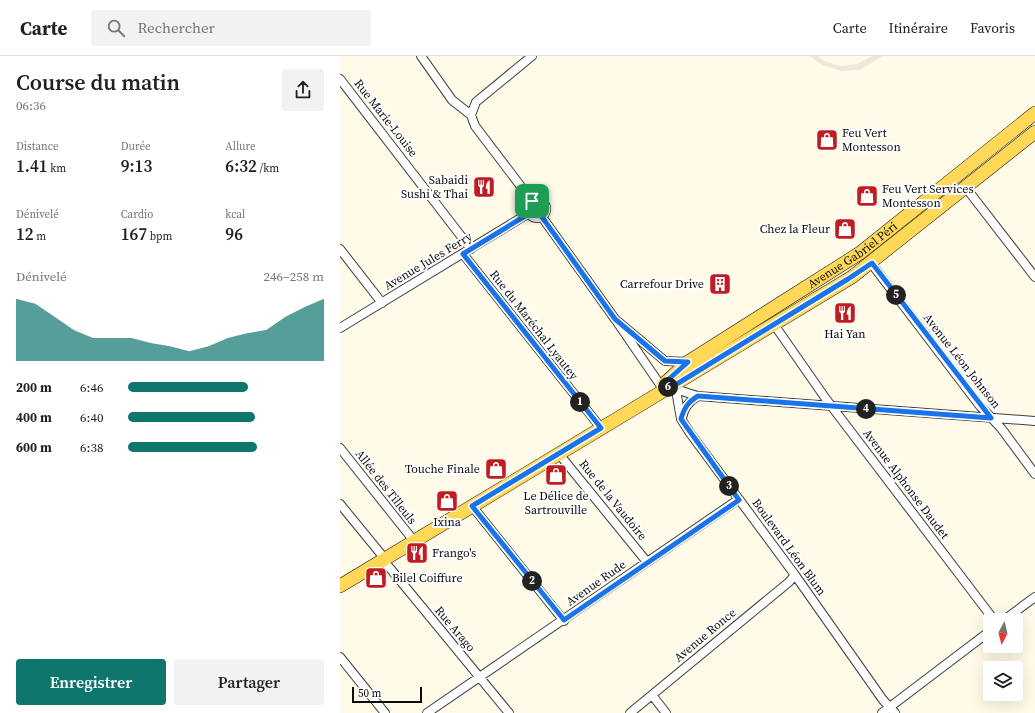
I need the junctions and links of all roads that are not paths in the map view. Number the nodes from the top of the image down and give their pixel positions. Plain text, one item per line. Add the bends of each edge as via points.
1 (421, 56) edge
2 (532, 56) edge
3 (524, 59) edge
4 (340, 79) edge
5 (1035, 113) edge
6 (471, 115) junction
7 (1035, 132) edge
8 (966, 185) junction
9 (532, 201) junction
10 (529, 213) junction
11 (542, 217) junction
12 (340, 249) edge
13 (470, 250) junction
14 (463, 254) junction
15 (872, 263) junction
16 (1035, 276) edge
17 (382, 303) junction
18 (615, 319) junction
19 (774, 323) junction
20 (340, 328) edge
21 (688, 362) junction
22 (668, 389) junction
23 (698, 396) junction
24 (833, 407) junction
25 (991, 418) junction
26 (681, 419) junction
27 (1035, 421) edge
28 (601, 428) junction
29 (340, 448) edge
30 (559, 454) junction
31 (1035, 474) edge
32 (739, 500) junction
33 (340, 504) edge
34 (472, 506) junction
35 (414, 541) junction
36 (383, 560) junction
37 (648, 562) junction
38 (795, 575) junction
39 (340, 586) edge
40 (1035, 598) edge
41 (989, 613) edge
42 (1014, 613) edge
43 (564, 620) junction
44 (983, 637) edge
45 (340, 657) edge
46 (480, 678) junction
47 (652, 695) junction
48 (893, 710) edge
49 (385, 713) edge
50 (426, 713) edge
51 (509, 713) edge
52 (630, 713) edge
53 (666, 713) edge
54 (882, 713) edge

1 - 6 street via 452,100
2 - 3 street
3 - 6 street via 476,102
4 - 13 street, Rue Marie-Louise
5 - 21 main road, Avenue Gabriel Péri via 860,253
6 - 9 street via 475,126
7 - 8 main road, Avenue Gabriel Péri
8 - 15 main road, Avenue Gabriel Péri
8 - 16 street
9 - 10 street via 528,208
9 - 11 street via 540,200 545,204 546,212
10 - 11 street via 533,217
10 - 13 street, Avenue Jules Ferry
11 - 18 street
12 - 17 street
13 - 14 street, Avenue Jules Ferry
14 - 17 street, Avenue Jules Ferry
14 - 28 street, Rue du Maréchal Lyautey
15 - 19 main road, Avenue Gabriel Péri
15 - 25 street, Avenue Léon Johnson
17 - 20 street, Avenue Jules Ferry
18 - 21 street via 665,361
18 - 22 street
19 - 22 main road, Avenue Gabriel Péri
19 - 24 street, Avenue Alphonse Daudet
21 - 22 main road, Avenue Gabriel Péri
22 - 23 street
22 - 26 street, Boulevard Léon Blum
22 - 28 main road
23 - 24 street
23 - 26 street via 684,409
24 - 25 street
24 - 41 street, Avenue Alphonse Daudet
25 - 27 street
25 - 31 street, Avenue Léon Johnson
26 - 32 street, Boulevard Léon Blum
28 - 30 main road
29 - 35 street, Allée des Tilleuls
30 - 34 main road
30 - 37 street, Rue de la Vaudoire
32 - 37 street, Avenue Rude
32 - 38 street, Boulevard Léon Blum
33 - 36 street, Rue Arago
34 - 35 main road
34 - 43 street
35 - 36 main road
36 - 39 main road
36 - 46 street, Rue Arago
37 - 43 street, Avenue Rude
38 - 47 street, Avenue Ronce
38 - 48 street, Boulevard Léon Blum via 883,700
40 - 42 street
43 - 46 street, Avenue Rude
44 - 48 street
45 - 49 street
46 - 50 street, Avenue Rude
46 - 51 street, Rue Arago
47 - 52 street, Avenue Ronce
47 - 53 street
48 - 54 street

